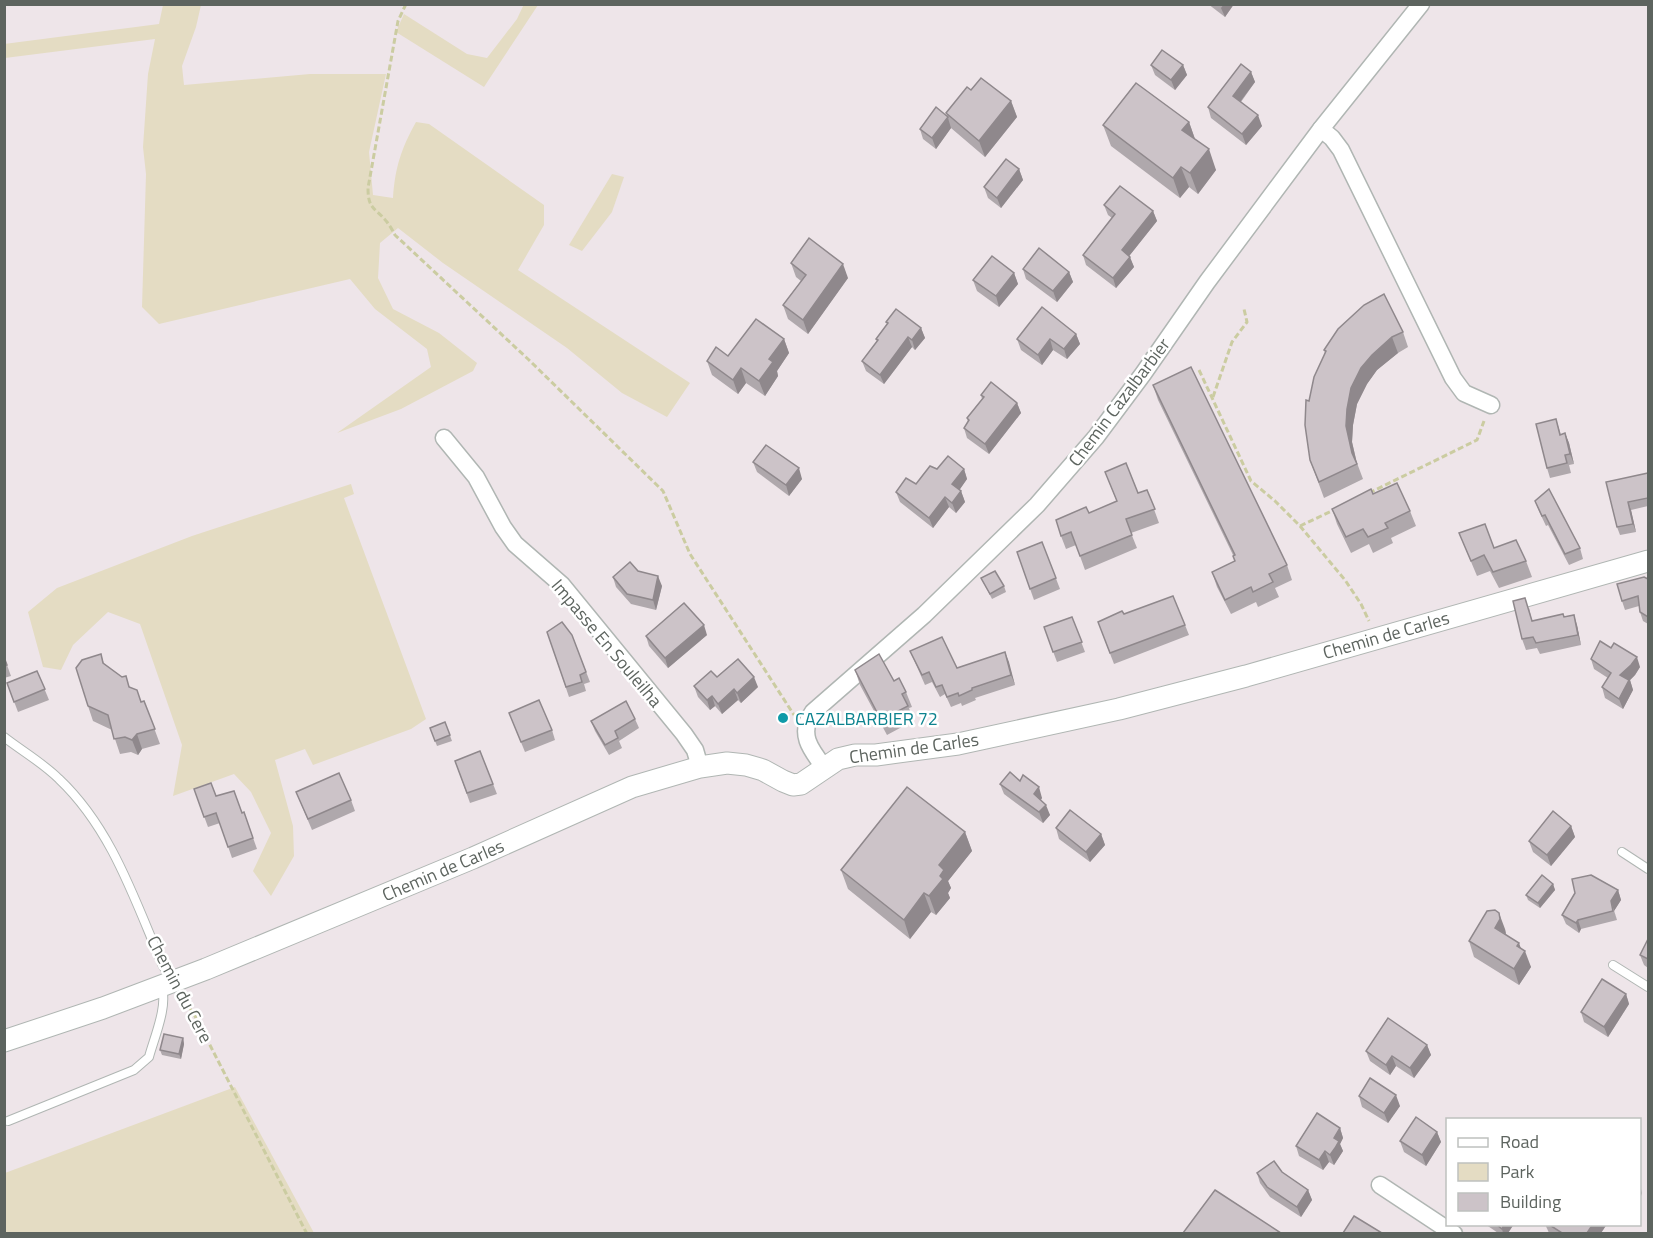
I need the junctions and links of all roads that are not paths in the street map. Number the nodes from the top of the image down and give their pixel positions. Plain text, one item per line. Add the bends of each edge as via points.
1 (1421, 4) edge
2 (1321, 129) junction
3 (1491, 405) road end
4 (444, 438) dead end
5 (1648, 561) edge
6 (4, 737) edge
7 (699, 767) junction
8 (824, 767) junction
9 (1622, 852) dead end
10 (1648, 869) edge
11 (1613, 965) dead end
12 (167, 984) junction
13 (1648, 987) edge
14 (4, 1041) edge
15 (8, 1121) dead end
16 (1380, 1185) dead end
17 (1454, 1233) edge

1 - 2 street, Chemin Cazalbarbier
2 - 3 street via 1341,150 1453,378 1464,393
2 - 8 street, Chemin Cazalbarbier via 1096,437 1037,505 924,615 813,712 805,723 806,738
4 - 7 street, Impasse En Souleilha via 476,477 515,544 562,585 588,615 684,734 695,750
5 - 8 street, Chemin de Carles via 1119,709 958,744 855,755
6 - 12 lane, Chemin du Cere via 59,778 114,852
7 - 8 street, Chemin de Carles via 746,765 793,785 801,784
7 - 12 street, Chemin de Carles via 632,787 463,863
9 - 10 lane
11 - 13 lane
12 - 14 street, Chemin de Carles
12 - 15 lane via 145,1063
16 - 17 street

